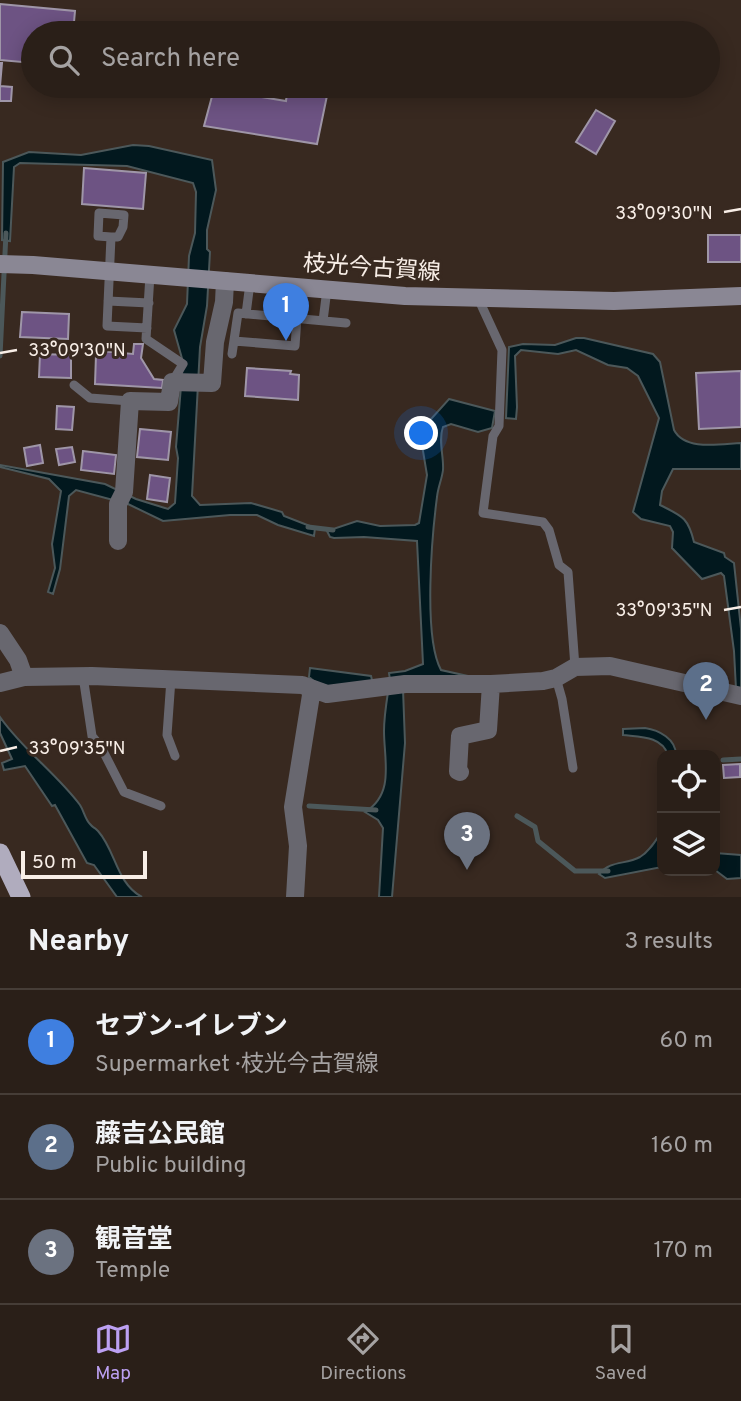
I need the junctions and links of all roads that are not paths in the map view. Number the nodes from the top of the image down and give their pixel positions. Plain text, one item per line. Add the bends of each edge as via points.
1 (111, 237) dead end
2 (5, 265) edge
3 (110, 271) junction
4 (150, 275) junction
5 (218, 280) junction
6 (250, 283) junction
7 (327, 289) junction
8 (741, 296) edge
9 (478, 298) junction
10 (108, 301) junction
11 (149, 303) junction
12 (246, 314) junction
13 (297, 318) junction
14 (323, 321) junction
15 (346, 323) dead end
16 (147, 328) junction
17 (233, 341) junction
18 (232, 355) dead end
19 (176, 382) junction
20 (74, 385) dead end
21 (130, 401) junction
22 (118, 541) dead end
23 (0, 633) edge
24 (575, 667) junction
25 (83, 676) junction
26 (24, 677) junction
27 (556, 678) junction
28 (171, 679) junction
29 (1, 682) edge
30 (491, 684) junction
31 (312, 689) junction
32 (733, 697) edge
33 (175, 756) dead end
34 (573, 768) dead end
35 (460, 772) dead end
36 (161, 806) dead end
37 (0, 853) edge
38 (21, 897) edge
39 (295, 897) edge

1 - 3 lane
2 - 3 main road, 枝光今古賀線
3 - 4 main road, 枝光今古賀線
3 - 10 lane
4 - 5 main road, 枝光今古賀線
4 - 11 lane
5 - 6 main road, 枝光今古賀線
5 - 19 street via 224,302 212,383
6 - 7 main road, 枝光今古賀線
6 - 12 lane
7 - 9 main road, 枝光今古賀線
7 - 14 lane
8 - 9 main road, 枝光今古賀線 via 614,301
9 - 24 lane via 502,351 499,426 493,436 483,513 543,522 549,530 559,565 568,572
10 - 11 lane
10 - 16 lane via 107,326
11 - 16 lane
12 - 13 lane
12 - 17 lane via 238,313
13 - 14 lane
13 - 17 lane via 295,346
14 - 15 lane
16 - 19 lane via 146,339 183,364
17 - 18 lane
19 - 21 street via 169,402
20 - 21 lane via 90,398
21 - 22 street
23 - 26 street
24 - 27 street
24 - 32 street via 610,666
25 - 26 street
25 - 28 street
25 - 36 lane via 92,736 124,792
26 - 29 street
27 - 30 street
27 - 34 lane
28 - 31 street
28 - 33 lane via 167,735
30 - 31 street via 396,685 327,694
30 - 35 street via 488,730 460,736
31 - 39 street via 293,807 298,846
37 - 38 highway

